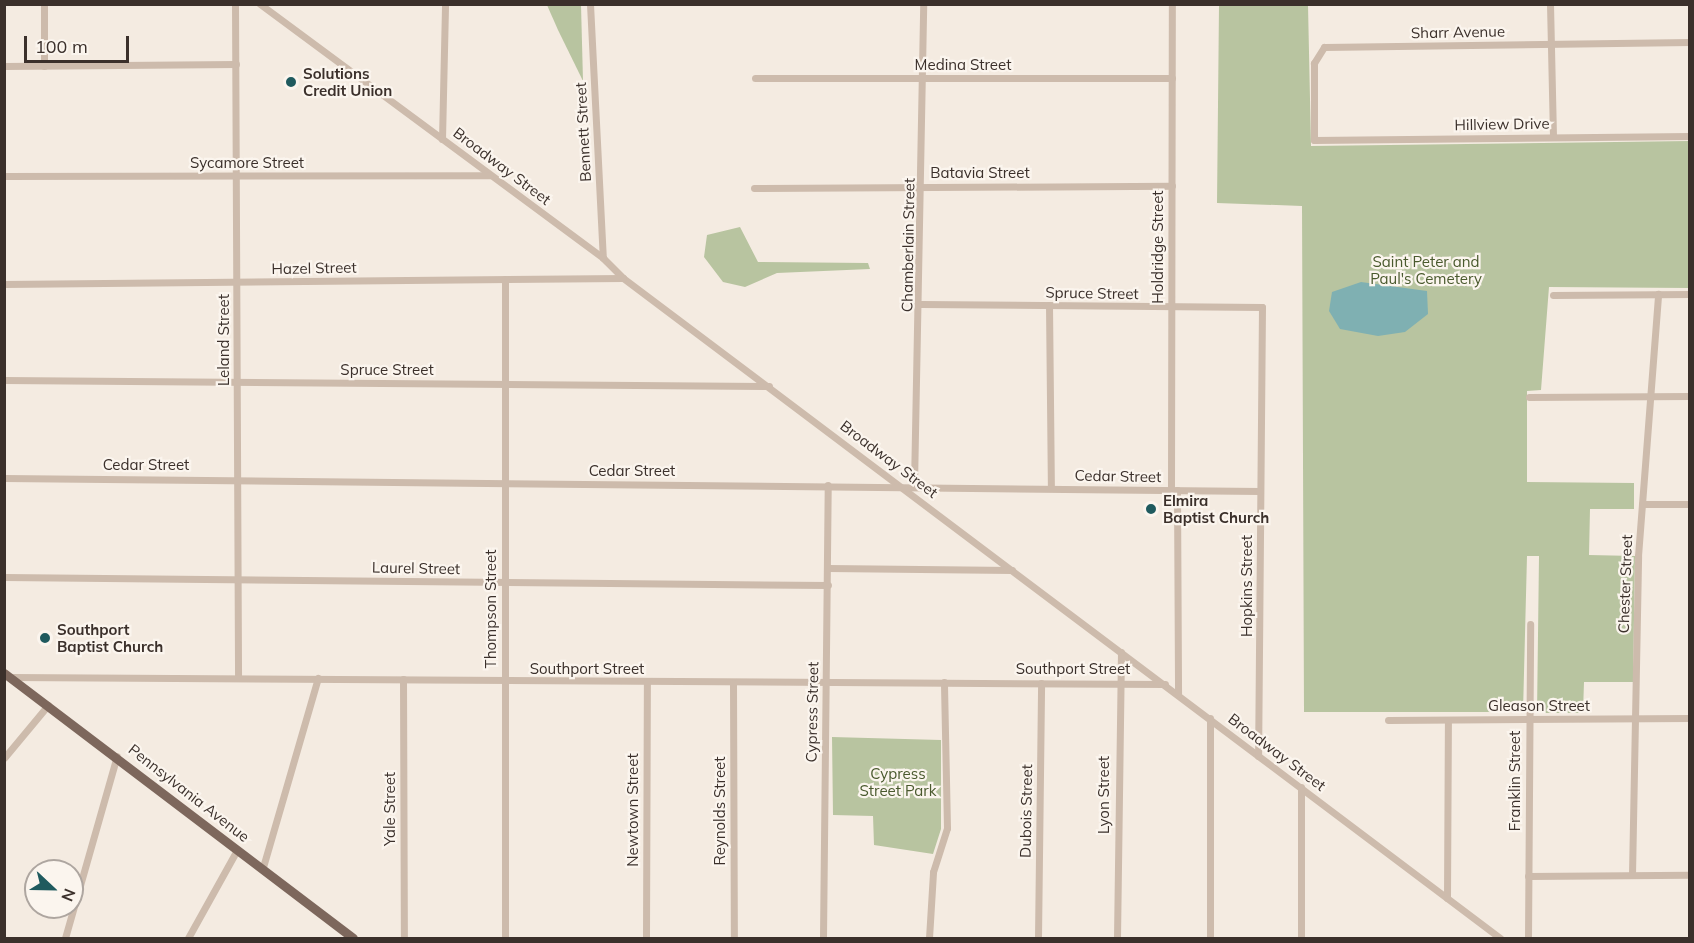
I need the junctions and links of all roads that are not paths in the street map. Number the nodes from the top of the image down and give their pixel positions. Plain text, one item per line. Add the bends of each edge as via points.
1 (44, 4) edge
2 (235, 4) edge
3 (260, 4) edge
4 (445, 4) edge
5 (590, 4) edge
6 (923, 4) edge
7 (1172, 4) edge
8 (1550, 4) edge
9 (1689, 42) edge
10 (1550, 44) junction
11 (236, 64) junction
12 (4, 66) edge
13 (44, 66) junction
14 (755, 78) dead end
15 (922, 78) junction
16 (1172, 78) junction
17 (1553, 136) junction
18 (1689, 136) edge
19 (442, 139) junction
20 (1314, 140) joint
21 (490, 175) junction
22 (4, 176) edge
23 (236, 177) junction
24 (1172, 186) junction
25 (753, 188) dead end
26 (922, 188) junction
27 (603, 258) junction
28 (623, 278) junction
29 (505, 279) junction
30 (238, 283) junction
31 (4, 284) edge
32 (1658, 294) junction
33 (1689, 294) edge
34 (1553, 295) dead end
35 (921, 304) junction
36 (1049, 305) junction
37 (1171, 307) junction
38 (1262, 307) joint
39 (4, 380) edge
40 (237, 382) junction
41 (504, 384) junction
42 (769, 386) junction
43 (1651, 396) junction
44 (1689, 396) edge
45 (1529, 397) dead end
46 (4, 478) edge
47 (238, 478) junction
48 (506, 484) junction
49 (902, 484) junction
50 (828, 485) junction
51 (914, 485) junction
52 (1050, 488) junction
53 (1174, 490) junction
54 (1260, 491) junction
55 (1642, 504) junction
56 (1689, 504) edge
57 (828, 568) junction
58 (1012, 570) junction
59 (4, 577) edge
60 (239, 578) junction
61 (505, 583) junction
62 (828, 585) junction
63 (1530, 624) dead end
64 (1121, 652) junction
65 (7, 675) edge
66 (238, 676) junction
67 (318, 678) junction
68 (403, 680) junction
69 (504, 682) junction
70 (647, 682) junction
71 (944, 682) junction
72 (733, 683) junction
73 (1041, 683) junction
74 (1118, 683) junction
75 (826, 684) junction
76 (1164, 684) junction
77 (1178, 694) junction
78 (48, 705) junction
79 (1210, 718) junction
80 (1635, 718) junction
81 (1689, 718) edge
82 (1388, 720) dead end
83 (1448, 720) junction
84 (1529, 721) junction
85 (117, 756) junction
86 (1258, 756) junction
87 (4, 758) edge
88 (1301, 787) junction
89 (237, 850) junction
90 (263, 867) junction
91 (1632, 875) junction
92 (1689, 875) edge
93 (1528, 876) junction
94 (1447, 898) junction
95 (65, 939) edge
96 (188, 939) edge
97 (353, 939) edge
98 (404, 939) edge
99 (504, 939) edge
100 (646, 939) edge
101 (734, 939) edge
102 (823, 939) edge
103 (929, 939) edge
104 (1038, 939) edge
105 (1117, 939) edge
106 (1210, 939) edge
107 (1300, 939) edge
108 (1500, 939) edge
109 (1528, 939) edge

1 - 13 street
2 - 11 street, Leland Street
3 - 19 street, Broadway Street
4 - 19 street
5 - 27 street, Bennett Street
6 - 15 street, Chamberlain Street
7 - 16 street, Holdridge Street
8 - 10 street
9 - 10 street, Sharr Avenue
10 - 17 street
10 - 20 street, Sharr Avenue via 1318,49
11 - 13 street
11 - 23 street, Leland Street
12 - 13 street
14 - 15 street, Medina Street
15 - 16 street, Medina Street
15 - 26 street, Chamberlain Street
16 - 24 street, Holdridge Street
17 - 18 street, Hillview Drive
17 - 20 street, Hillview Drive
19 - 21 street, Broadway Street
21 - 23 street, Sycamore Street
21 - 27 street, Broadway Street
22 - 23 street, Sycamore Street
23 - 30 street, Leland Street
24 - 26 street, Batavia Street
24 - 37 street, Holdridge Street
25 - 26 street, Batavia Street
26 - 35 street, Chamberlain Street
27 - 28 street, Broadway Street
28 - 29 street, Hazel Street
28 - 42 street, Broadway Street
29 - 30 street, Hazel Street
29 - 41 street, Thompson Street
30 - 31 street, Hazel Street
30 - 40 street, Leland Street
32 - 33 street
32 - 34 street
32 - 43 street, Chester Street
35 - 36 street, Spruce Street
35 - 51 street, Chamberlain Street
36 - 37 street, Spruce Street
36 - 52 street
37 - 38 street, Spruce Street
37 - 53 street, Holdridge Street
38 - 54 street, Hopkins Street
39 - 40 street, Spruce Street
40 - 41 street, Spruce Street
40 - 47 street, Leland Street
41 - 42 street, Spruce Street
41 - 48 street, Thompson Street
42 - 49 street, Broadway Street
43 - 44 street
43 - 45 street
43 - 55 street, Chester Street
46 - 47 street, Cedar Street
47 - 48 street, Cedar Street
47 - 60 street, Leland Street
48 - 50 street, Cedar Street
48 - 61 street, Thompson Street
49 - 50 street, Cedar Street
49 - 51 street, Cedar Street
49 - 58 street, Broadway Street
50 - 57 street, Cypress Street
51 - 52 street, Cedar Street
52 - 53 street, Cedar Street
53 - 54 street, Cedar Street
53 - 77 street, Holdridge Street
54 - 86 street, Hopkins Street
55 - 56 street
55 - 80 street, Chester Street
57 - 58 street
57 - 62 street, Cypress Street
58 - 64 street, Broadway Street
59 - 60 street, Laurel Street
60 - 61 street, Laurel Street
60 - 66 street, Leland Street
61 - 62 street, Laurel Street
61 - 69 street, Thompson Street
62 - 75 street, Cypress Street
63 - 84 street, Franklin Street
64 - 74 street, Lyon Street
64 - 76 street, Broadway Street
65 - 66 street, Southport Street
65 - 78 main road, Pennsylvania Avenue
66 - 67 street, Southport Street
67 - 68 street, Southport Street
67 - 90 street
68 - 69 street, Southport Street
68 - 98 street, Yale Street
69 - 70 street, Southport Street
69 - 99 street, Thompson Street
70 - 72 street, Southport Street
70 - 100 street, Newtown Street
71 - 73 street, Southport Street
71 - 75 street, Southport Street
71 - 103 street via 947,828 933,872
72 - 75 street, Southport Street
72 - 101 street, Reynolds Street
73 - 74 street, Southport Street
73 - 104 street, Dubois Street
74 - 76 street, Southport Street
74 - 105 street, Lyon Street
75 - 102 street, Cypress Street
76 - 77 street, Broadway Street
77 - 79 street, Broadway Street
78 - 85 main road, Pennsylvania Avenue
78 - 87 street
79 - 86 street, Broadway Street
79 - 106 street
80 - 81 street, Gleason Street
80 - 84 street, Gleason Street
80 - 91 street, Chester Street
82 - 83 street, Gleason Street
83 - 84 street, Gleason Street
83 - 94 street
84 - 93 street, Franklin Street
85 - 89 main road, Pennsylvania Avenue
85 - 95 street
86 - 88 street, Broadway Street
88 - 94 street, Broadway Street
88 - 107 street
89 - 90 main road, Pennsylvania Avenue
89 - 96 street
90 - 97 main road, Pennsylvania Avenue
91 - 92 street
91 - 93 street
93 - 109 street, Franklin Street
94 - 108 street, Broadway Street

